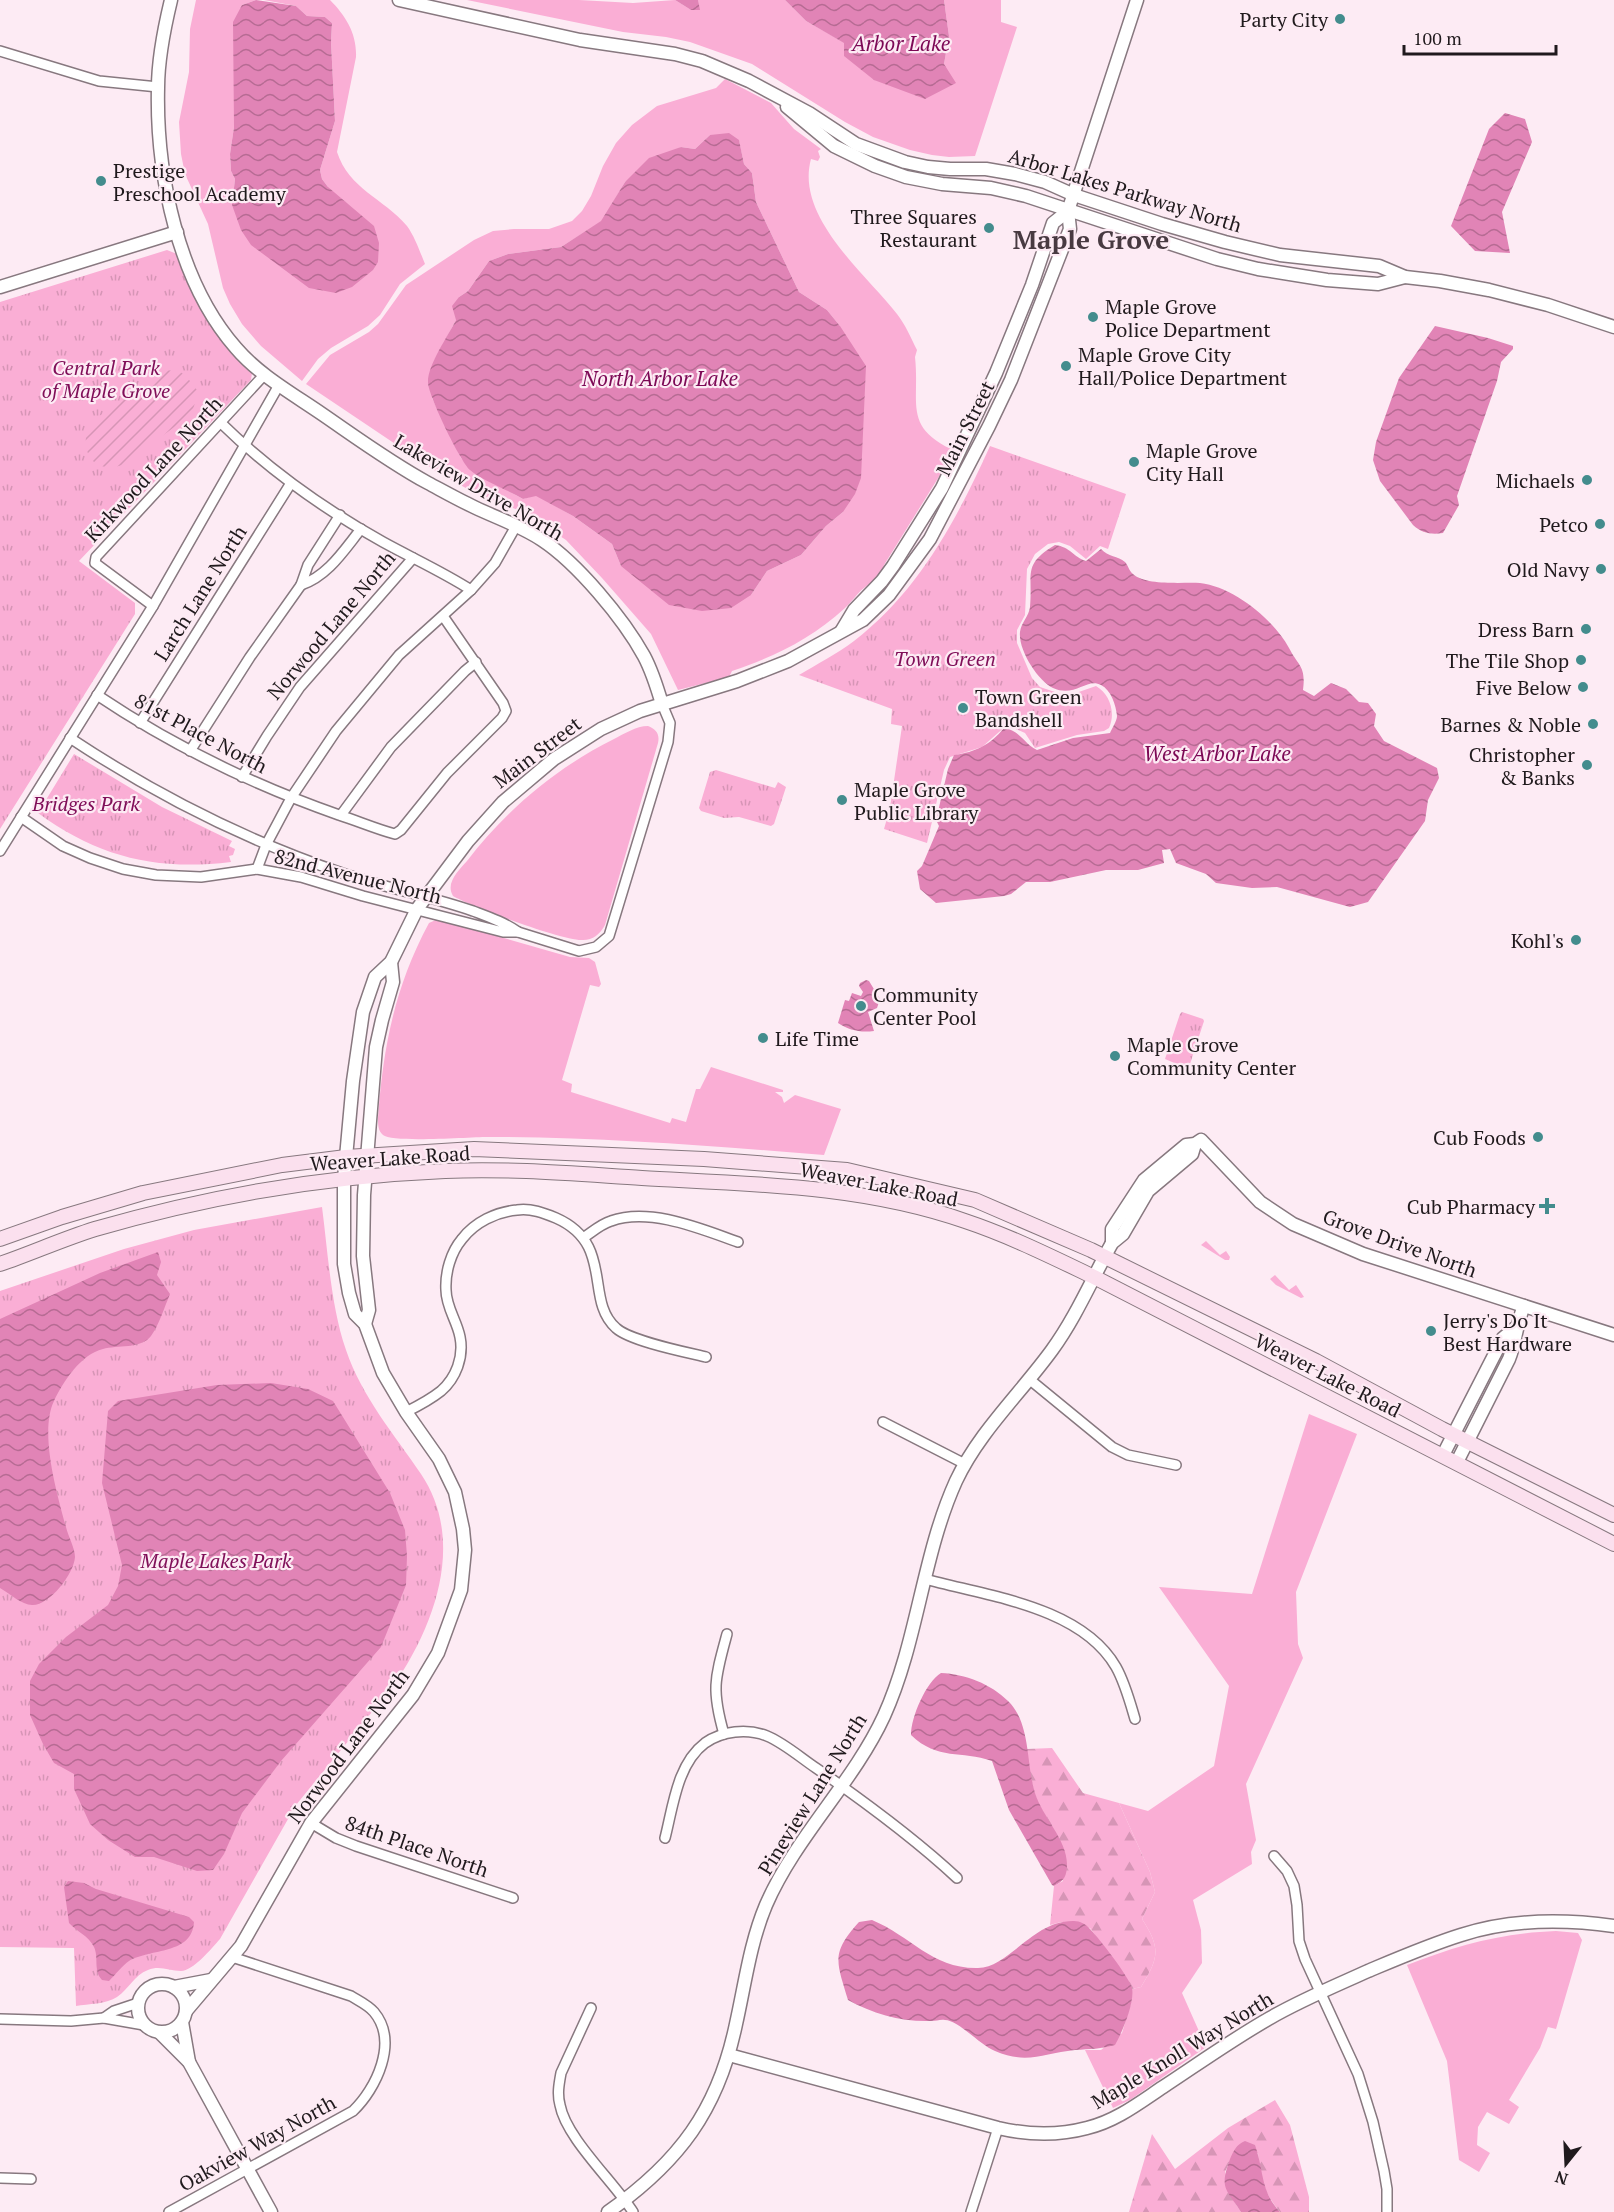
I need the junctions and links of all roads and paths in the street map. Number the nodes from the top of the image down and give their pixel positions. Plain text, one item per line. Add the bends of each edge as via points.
1 (171, 0) edge
2 (399, 0) edge
3 (1137, 0) edge
4 (0, 51) edge
5 (158, 87) junction
6 (775, 96) junction
7 (1074, 195) junction
8 (1068, 211) junction
9 (177, 232) junction
10 (1404, 277) junction
11 (0, 287) edge
12 (1614, 327) edge
13 (265, 374) junction
14 (279, 385) junction
15 (221, 423) junction
16 (244, 446) junction
17 (291, 483) junction
18 (340, 515) junction
19 (516, 526) junction
20 (361, 529) junction
21 (413, 558) junction
22 (302, 585) junction
23 (471, 590) junction
24 (153, 606) junction
25 (443, 616) junction
26 (841, 631) junction
27 (476, 663) junction
28 (98, 695) junction
29 (662, 704) junction
30 (140, 723) junction
31 (70, 738) junction
32 (190, 751) junction
33 (242, 777) junction
34 (291, 798) junction
35 (341, 815) junction
36 (21, 817) junction
37 (266, 845) junction
38 (0, 851) edge
39 (257, 869) junction
40 (426, 897) junction
41 (417, 909) junction
42 (518, 932) junction
43 (603, 942) joint
44 (391, 962) junction
45 (1198, 1142) joint
46 (368, 1155) junction
47 (346, 1157) junction
48 (366, 1177) junction
49 (344, 1179) junction
50 (0, 1239) edge
51 (583, 1239) junction
52 (738, 1242) dead end
53 (1104, 1257) junction
54 (0, 1264) edge
55 (1094, 1277) junction
56 (1524, 1306) junction
57 (365, 1324) junction
58 (1515, 1328) junction
59 (1614, 1335) edge
60 (706, 1357) dead end
61 (1029, 1379) junction
62 (406, 1412) junction
63 (883, 1422) dead end
64 (1454, 1434) junction
65 (1467, 1441) junction
66 (1443, 1455) junction
67 (1457, 1462) junction
68 (965, 1464) junction
69 (1176, 1465) dead end
70 (1614, 1515) edge
71 (1614, 1544) edge
72 (924, 1579) junction
73 (727, 1634) dead end
74 (1135, 1719) dead end
75 (724, 1734) junction
76 (842, 1786) junction
77 (311, 1823) junction
78 (665, 1838) dead end
79 (1274, 1856) dead end
80 (957, 1878) dead end
81 (513, 1898) dead end
82 (1614, 1926) edge
83 (232, 1957) junction
84 (211, 1980) junction
85 (174, 1987) junction
86 (1320, 1993) junction
87 (138, 2003) junction
88 (591, 2008) dead end
89 (184, 2016) junction
90 (104, 2018) junction
91 (0, 2019) edge
92 (144, 2025) junction
93 (160, 2032) junction
94 (729, 2055) junction
95 (189, 2062) junction
96 (998, 2128) junction
97 (247, 2170) junction
98 (0, 2178) edge
99 (31, 2179) dead end
100 (626, 2200) junction
101 (169, 2212) edge
102 (271, 2212) edge
103 (608, 2212) edge
104 (633, 2212) edge
105 (971, 2212) edge
106 (1387, 2212) edge

1 - 5 street, Lakeview Drive North
2 - 6 street, Arbor Lakes Parkway North via 580,40 684,57 724,69
3 - 7 street, Main Street
4 - 5 street via 99,81
5 - 9 street, Lakeview Drive North via 164,179
6 - 7 street, Arbor Lakes Parkway North via 876,152 928,167 1015,174
6 - 8 street, Arbor Lakes Parkway North via 834,146 875,166 906,177 1026,196
7 - 8 street, Main Street
7 - 10 street, Arbor Lakes Parkway North via 1224,242 1280,255 1378,266
8 - 10 street, Arbor Lakes Parkway North via 1258,269 1378,284
8 - 26 street, Main Street via 1053,223 996,373 942,488 893,566
8 - 26 street, Main Street via 1070,229 1011,380 934,530 889,595 863,620
9 - 11 street
9 - 13 street, Lakeview Drive North via 212,316 237,349
10 - 12 street, Arbor Lakes Parkway North via 1490,290
13 - 14 street, Lakeview Drive North
13 - 15 street, Kirkwood Lane North
14 - 16 street
14 - 19 street, Lakeview Drive North via 426,482
15 - 16 street
15 - 24 street, Kirkwood Lane North via 96,556 95,563
16 - 17 street
16 - 24 street
17 - 18 street
17 - 30 street, Larch Lane North
18 - 20 street
18 - 22 street via 308,565
19 - 23 street via 495,563
19 - 29 street, Lakeview Drive North via 542,540 571,564 607,604 644,656
20 - 21 street
20 - 22 street via 322,575
21 - 23 street
21 - 33 street, Norwood Lane North via 300,687
22 - 32 street
23 - 25 street
24 - 28 street
25 - 27 street
25 - 34 street via 399,655 356,706
26 - 29 street, Main Street via 767,670
27 - 35 street via 391,747
27 - 35 street, 81st Place North via 504,703 506,711 502,718 447,773 395,834
28 - 30 street, 81st Place North
28 - 31 street
29 - 40 street, Main Street via 601,729 533,776 485,821
29 - 43 street, Lakeview Drive North via 670,723 668,742 609,936
30 - 32 street, 81st Place North
31 - 36 street
31 - 37 street, 82nd Avenue North via 186,808
32 - 33 street, 81st Place North
33 - 34 street, 81st Place North
34 - 35 street, 81st Place North
34 - 37 street
36 - 38 street
36 - 39 street, 82nd Avenue North via 63,846 123,869 201,877
37 - 39 street
37 - 40 street, 82nd Avenue North via 342,873
39 - 41 street, 82nd Avenue North
40 - 41 street, Main Street
40 - 42 street, 82nd Avenue North via 505,923
41 - 42 street, 82nd Avenue North via 503,932
41 - 44 street, Main Street
42 - 43 street, 82nd Avenue North via 579,951
44 - 46 street, Main Street via 393,982 376,1047
44 - 47 street, Main Street via 375,977 363,1012
45 - 53 street, Pineview Lane North via 1192,1154 1148,1191 1123,1234
45 - 56 street, Grove Drive North via 1260,1202 1293,1224 1363,1254
46 - 47 main road, Weaver Lake Road
46 - 48 street, Norwood Lane North
46 - 53 main road, Weaver Lake Road via 474,1149 846,1170 975,1200
47 - 49 street, Norwood Lane North
47 - 50 main road, Weaver Lake Road via 282,1165 143,1193
48 - 49 main road, Weaver Lake Road
48 - 55 main road, Weaver Lake Road via 511,1171 786,1185 848,1193 964,1220
48 - 57 street, Norwood Lane North via 362,1236 369,1310
49 - 54 main road, Weaver Lake Road via 240,1193 178,1207 93,1230
49 - 57 street, Norwood Lane North via 348,1293 355,1314
51 - 52 street via 608,1222 637,1217 689,1224
51 - 60 street via 595,1260 606,1317 614,1327 623,1334
51 - 62 street via 565,1222 525,1209 490,1216 473,1227 451,1258 447,1275 449,1309 460,1338 460,1358 454,1375 442,1390
53 - 55 street, Pineview Lane North
53 - 64 main road, Weaver Lake Road
55 - 61 street, Pineview Lane North via 1065,1331
55 - 66 main road, Weaver Lake Road
56 - 58 street
56 - 59 street, Grove Drive North
57 - 62 street, Norwood Lane North via 383,1373
58 - 64 street via 1503,1338
58 - 65 street via 1516,1343
61 - 68 street, Pineview Lane North
61 - 69 street via 1112,1447 1128,1455
62 - 77 street, Norwood Lane North via 439,1459 455,1492 464,1529 461,1590 447,1633 417,1688
63 - 68 street
64 - 65 main road, Weaver Lake Road
64 - 66 street
65 - 67 street
65 - 70 main road, Weaver Lake Road
66 - 67 main road, Weaver Lake Road
67 - 71 main road, Weaver Lake Road
68 - 72 street, Pineview Lane North via 943,1510
72 - 74 street via 1029,1606 1084,1633 1117,1668
72 - 76 street, Pineview Lane North via 897,1683 868,1746
73 - 75 street via 715,1683
75 - 76 street via 751,1732 767,1736
75 - 78 street via 706,1742 687,1766
76 - 80 street
76 - 94 street, Pineview Lane North via 780,1876 766,1905 755,1935
77 - 81 street, 84th Place North via 356,1846
77 - 83 street, Norwood Lane North
79 - 86 street via 1294,1886 1299,1941
82 - 86 street, Maple Knoll Way North via 1541,1922 1463,1934
83 - 84 street, Norwood Lane North
83 - 97 street, Oakview Way North via 351,1996 374,2012 385,2041 373,2086 353,2111
84 - 85 street
84 - 89 street, Norwood Lane North
85 - 87 street via 152,1986 142,1993
85 - 89 street via 186,2005
86 - 96 street, Maple Knoll Way North via 1270,2018 1122,2115 1089,2128 1046,2134
86 - 106 street via 1358,2074 1373,2122 1386,2180
87 - 90 street
87 - 92 street via 138,2015
88 - 100 street via 561,2073 560,2105 579,2142
89 - 93 street via 179,2026
89 - 95 street
90 - 91 street
90 - 92 street
92 - 93 street
93 - 95 street
94 - 96 street, Maple Knoll Way North
94 - 100 street, Pineview Lane North via 714,2094 680,2150
95 - 97 street
96 - 105 street
97 - 101 street, Oakview Way North
97 - 102 street
98 - 99 street
100 - 103 street, Pineview Lane North
100 - 104 street

